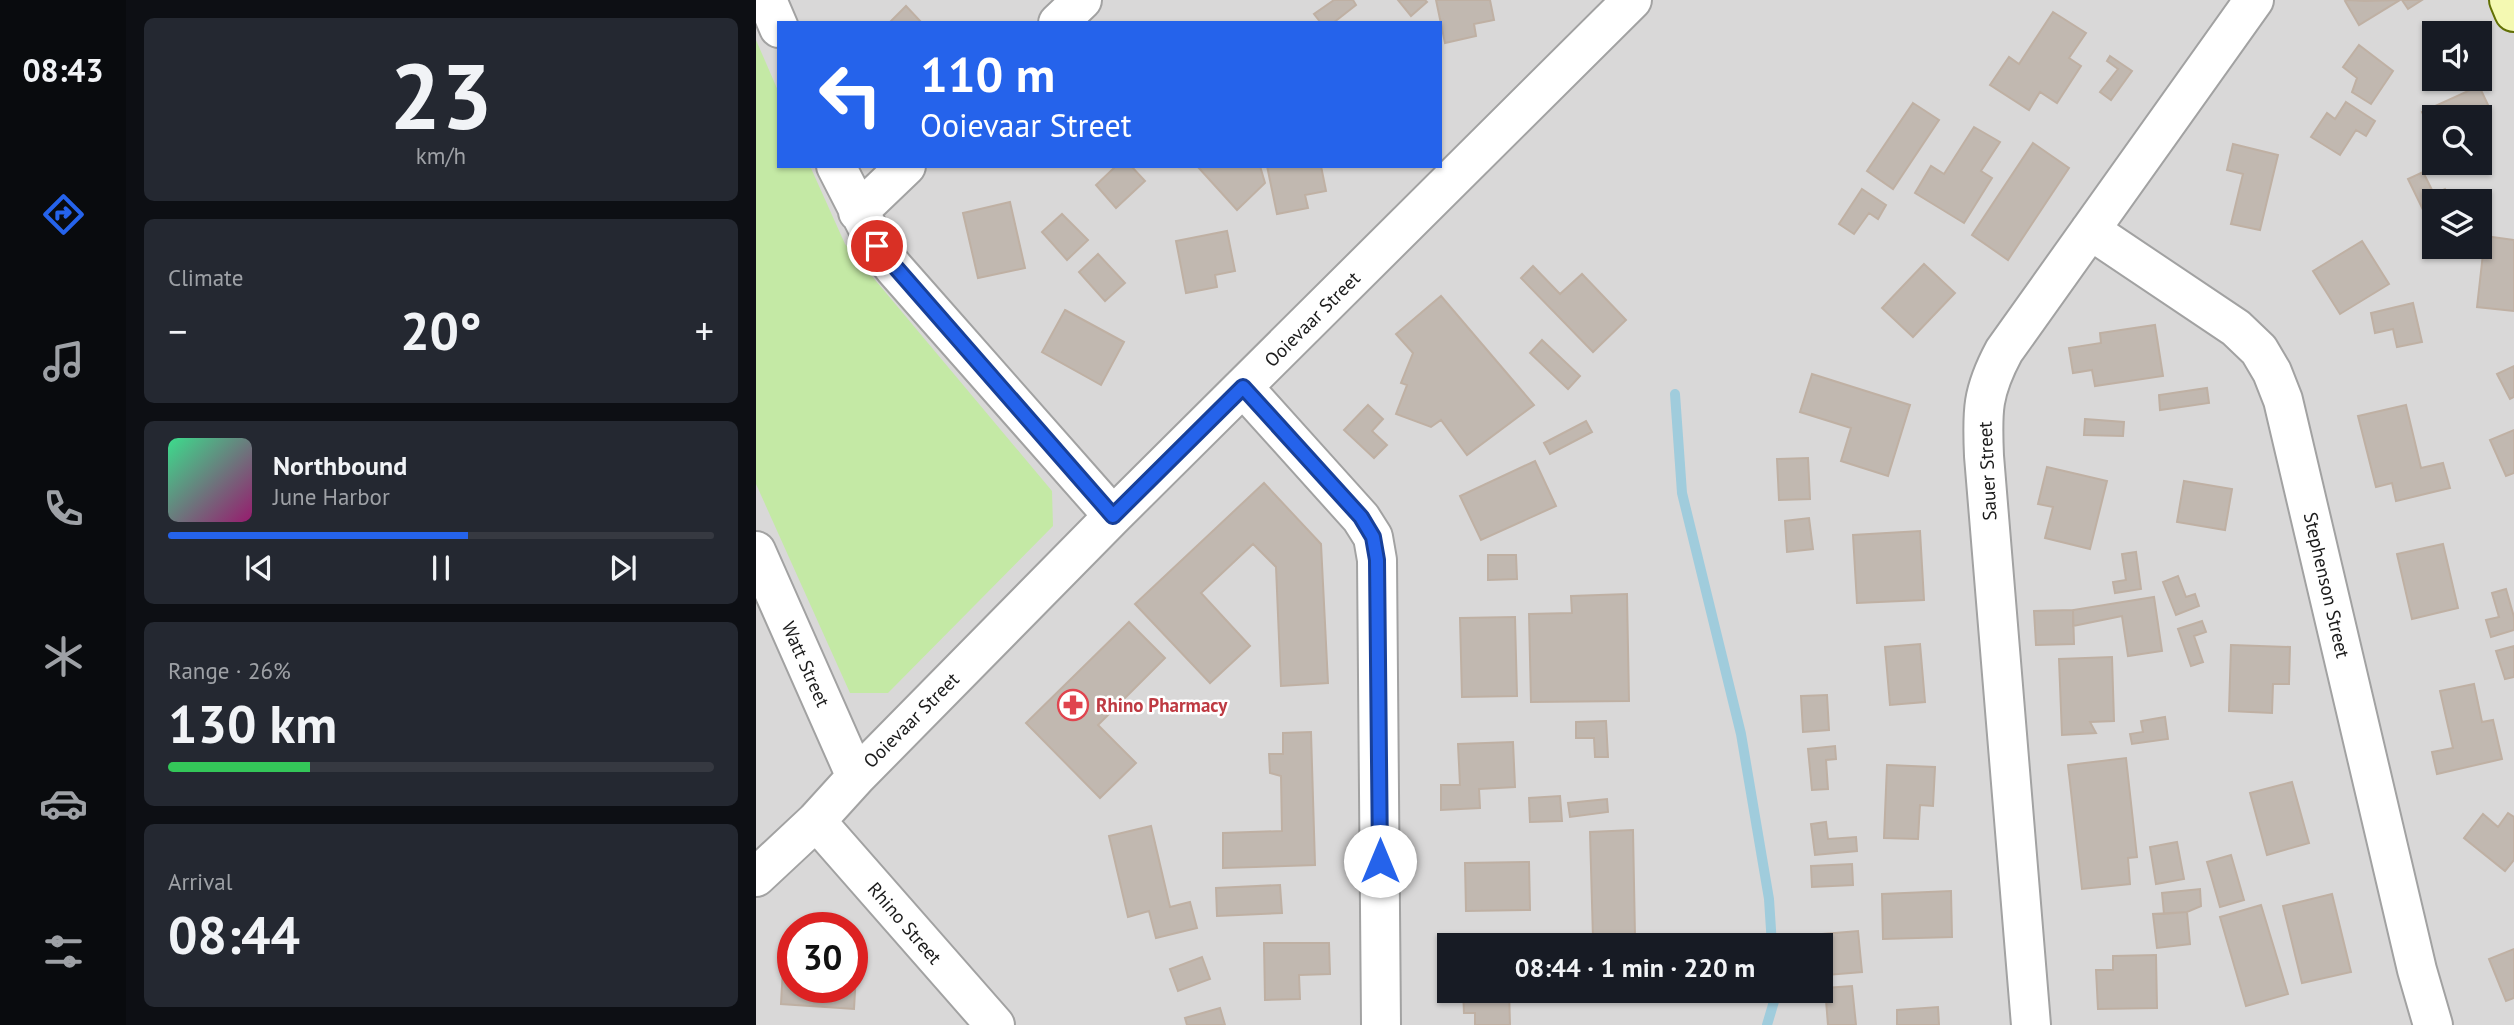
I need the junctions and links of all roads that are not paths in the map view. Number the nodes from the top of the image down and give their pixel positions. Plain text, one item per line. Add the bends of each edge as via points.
1 (768, 0) edge
2 (1082, 0) edge
3 (1632, 0) edge
4 (2253, 0) edge
5 (2509, 0) edge
6 (2514, 12) edge
7 (1060, 21) edge
8 (777, 22) edge
9 (837, 168) edge
10 (904, 168) edge
11 (858, 212) junction
12 (2090, 230) junction
13 (1243, 387) junction
14 (1113, 516) junction
15 (756, 551) edge
16 (856, 777) junction
17 (816, 821) junction
18 (756, 877) edge
19 (995, 1025) edge
20 (1381, 1025) edge
21 (2031, 1025) edge
22 (2433, 1025) edge

1 - 8 street
2 - 7 street
3 - 13 street, Ooievaar Street
4 - 12 street, Sauer Street
5 - 6 street
9 - 11 street
10 - 11 street
11 - 14 street via 894,268
12 - 21 street, Sauer Street via 2004,351 1989,378 1984,405 1985,470
12 - 22 street, Stephenson Street via 2236,328 2259,350 2272,372 2283,400
13 - 14 street, Ooievaar Street
13 - 20 street via 1361,517 1373,537 1378,573
14 - 16 street, Ooievaar Street
15 - 16 street, Watt Street
16 - 17 street, Ooievaar Street
17 - 18 street, Ooievaar Street
17 - 19 street, Rhino Street

